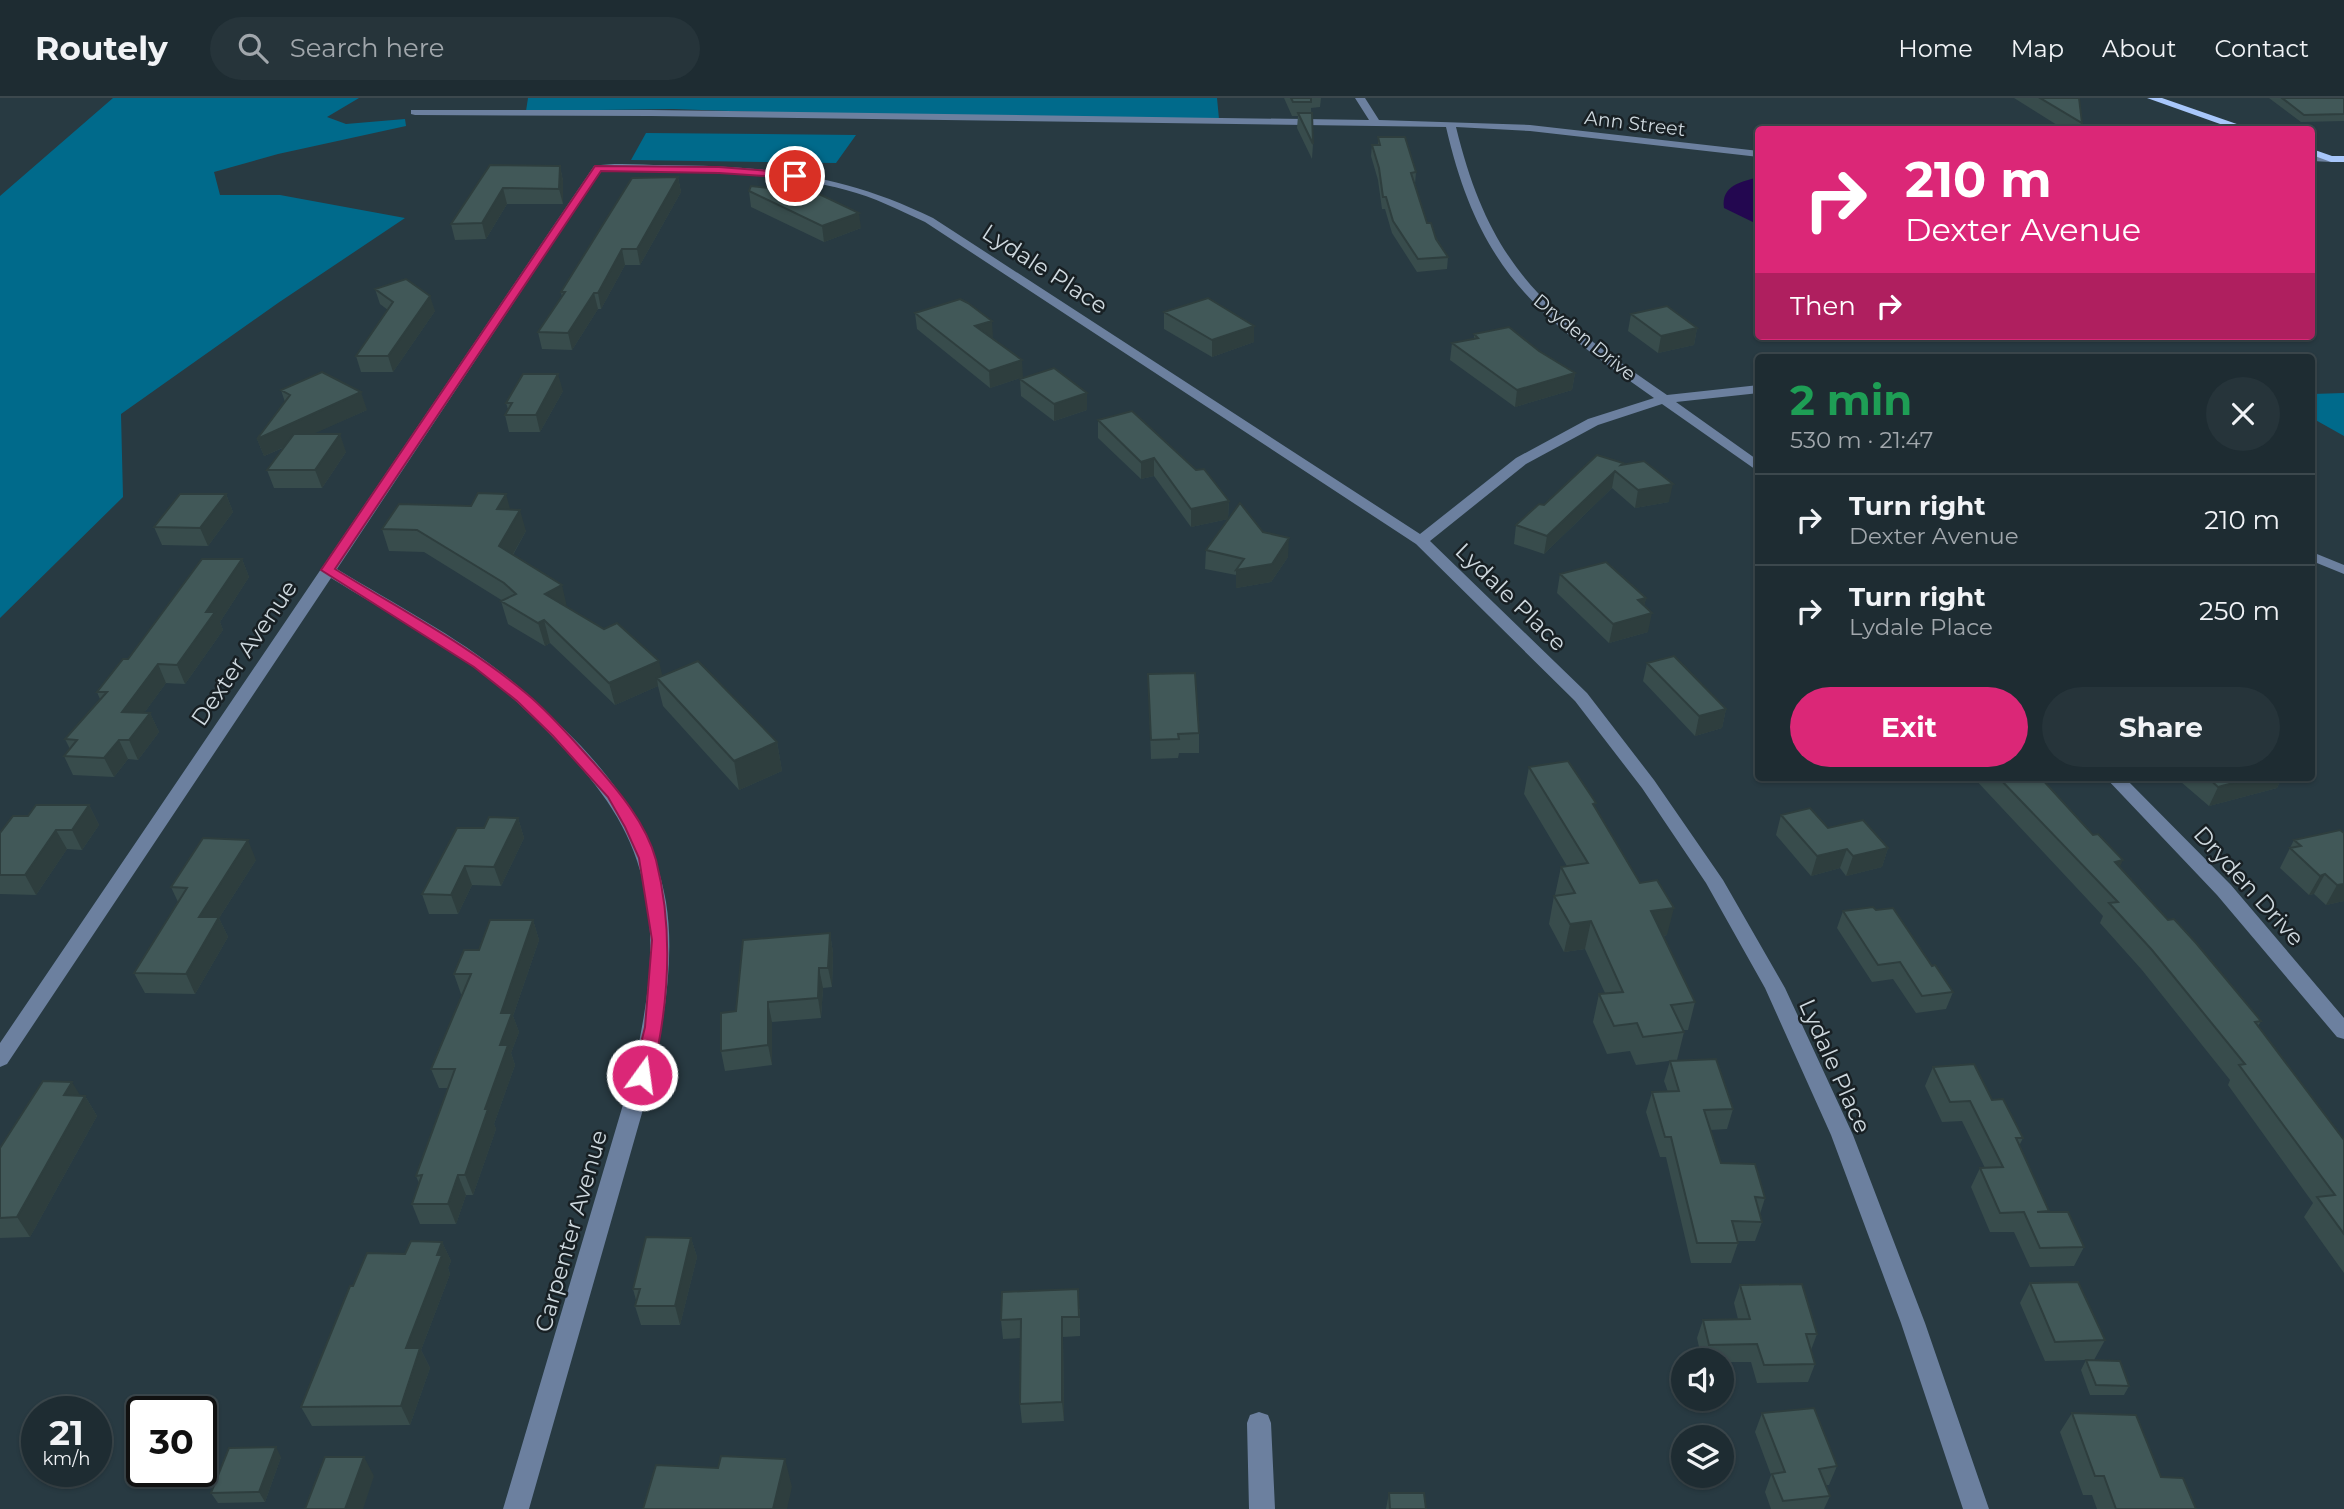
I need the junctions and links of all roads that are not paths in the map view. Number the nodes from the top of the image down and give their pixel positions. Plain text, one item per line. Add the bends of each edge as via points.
1 (1360, 98) edge
2 (2152, 98) edge
3 (415, 112) dead end
4 (1376, 123) junction
5 (1450, 124) junction
6 (2237, 126) edge
7 (2315, 153) edge
8 (1755, 154) edge
9 (2315, 158) edge
10 (2331, 159) junction
11 (2344, 159) edge
12 (598, 168) joint
13 (1755, 389) edge
14 (1664, 399) junction
15 (1755, 465) edge
16 (1421, 541) junction
17 (2315, 557) edge
18 (328, 570) junction
19 (2344, 570) edge
20 (2118, 781) edge
21 (2344, 1032) edge
22 (0, 1059) edge
23 (1259, 1423) dead end
24 (516, 1509) edge
25 (1262, 1509) edge
26 (1976, 1509) edge

1 - 4 street
2 - 6 main road
3 - 4 street, Ann Street
4 - 5 street, Ann Street
5 - 8 street, Ann Street via 1530,128
5 - 14 street, Dryden Drive via 1488,233 1520,282 1576,335
7 - 10 main road
9 - 10 street
10 - 11 main road
12 - 16 street, Lydale Place via 795,176 858,187 906,207
12 - 18 street, Dexter Avenue
13 - 14 street
14 - 15 street, Dryden Drive
14 - 16 street via 1593,422 1521,461
16 - 26 street, Lydale Place via 1581,697 1714,880 1775,988 1842,1135
17 - 19 street
18 - 22 street, Dexter Avenue
18 - 24 street, Carpenter Avenue via 479,664 522,697 614,794 647,858 653,885 660,940 654,1027
20 - 21 street, Dryden Drive via 2224,890
23 - 25 street

